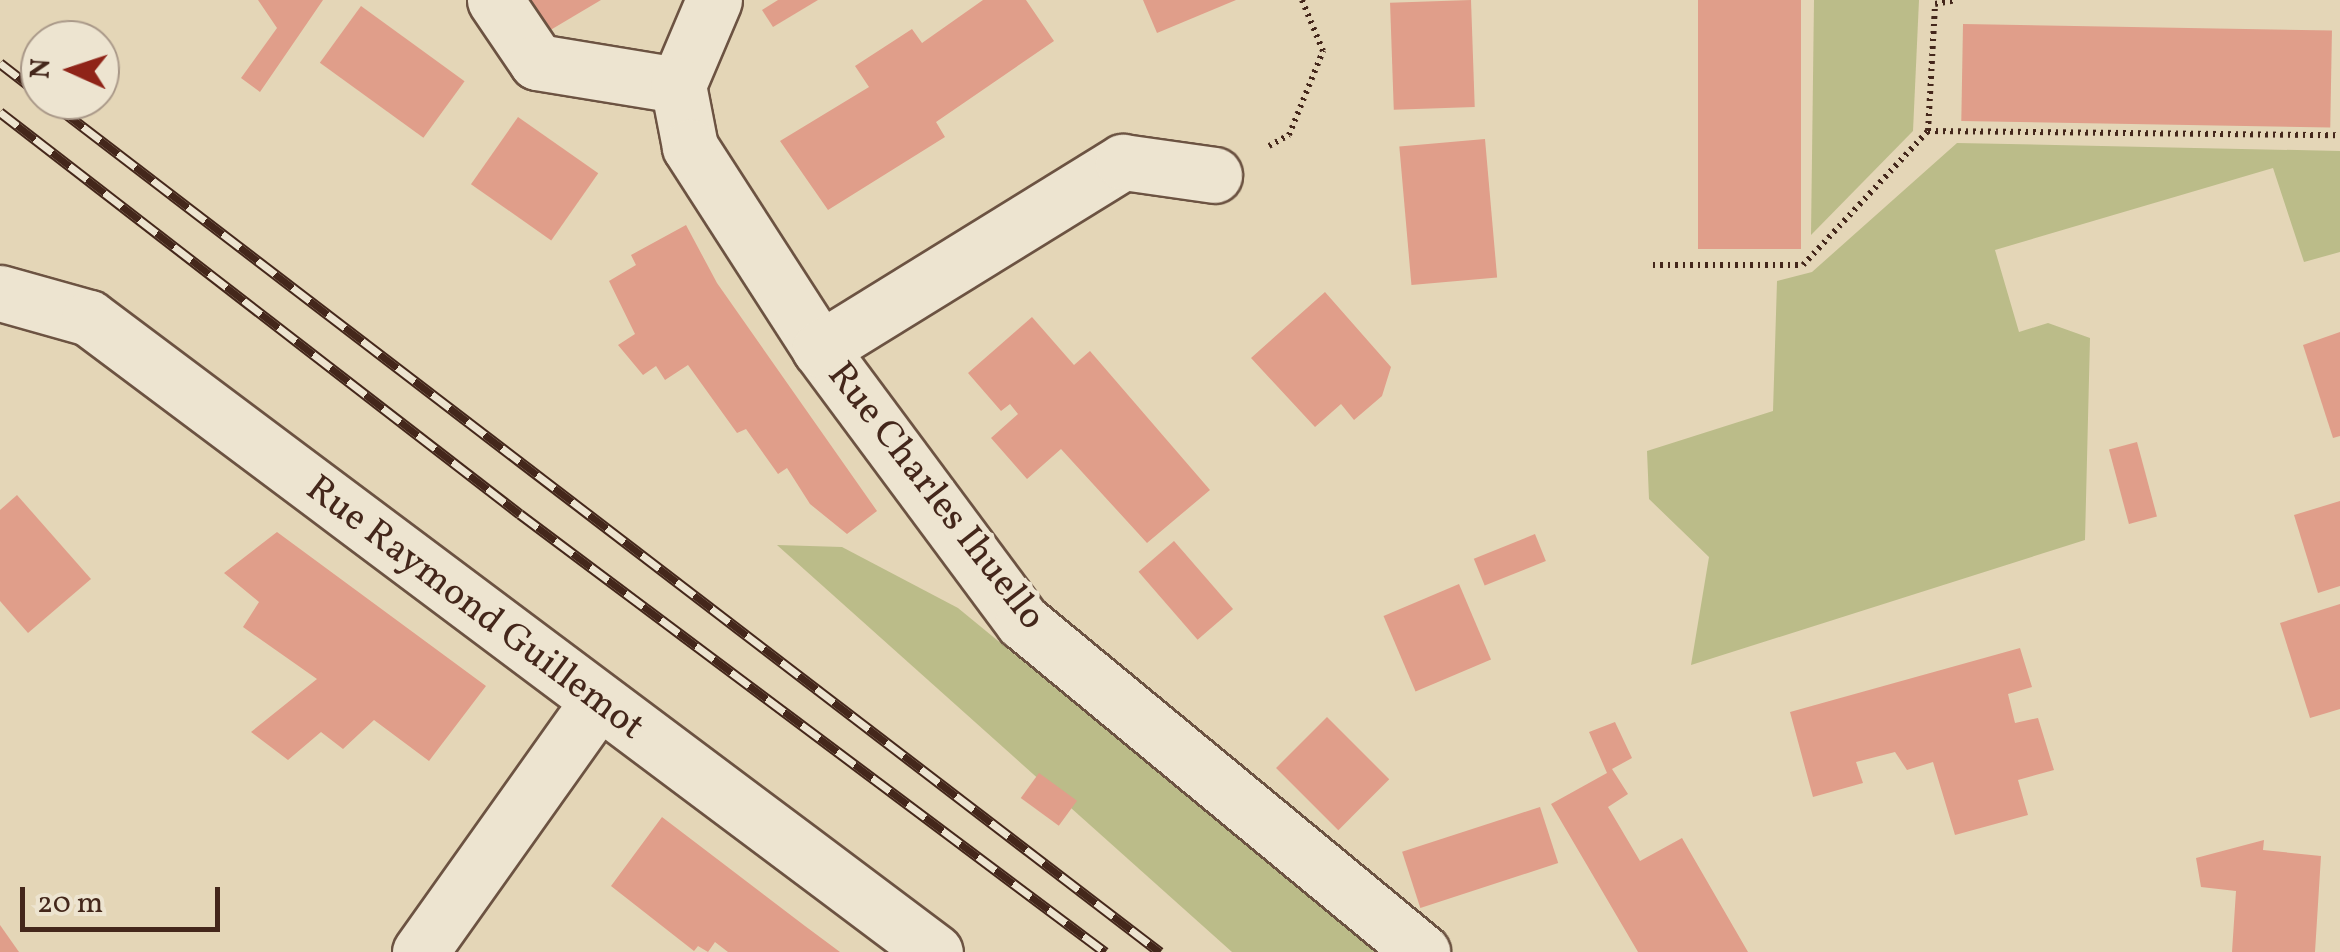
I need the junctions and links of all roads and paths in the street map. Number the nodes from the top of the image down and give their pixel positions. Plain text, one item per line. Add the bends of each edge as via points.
1 (494, 0) edge
2 (714, 0) edge
3 (1302, 0) edge
4 (1955, 0) edge
5 (678, 86) junction
6 (1928, 131) junction
7 (2340, 134) edge
8 (1214, 175) joint
9 (1653, 265) dead end
10 (0, 293) edge
11 (820, 348) junction
12 (597, 703) junction
13 (420, 952) edge
14 (935, 952) edge
15 (1422, 952) edge

1 - 5 street via 537,62
2 - 5 street
3 - 8 path via 1323,51 1289,135
4 - 6 path via 1935,4
5 - 11 street, Rue Charles Ihuello via 690,147
6 - 7 path
6 - 9 path via 1804,265
8 - 11 street via 1123,162
10 - 12 street, Rue Raymond Guillemot via 89,318
11 - 15 street, Rue Charles Ihuello via 1023,622
12 - 13 street
12 - 14 street, Rue Raymond Guillemot

